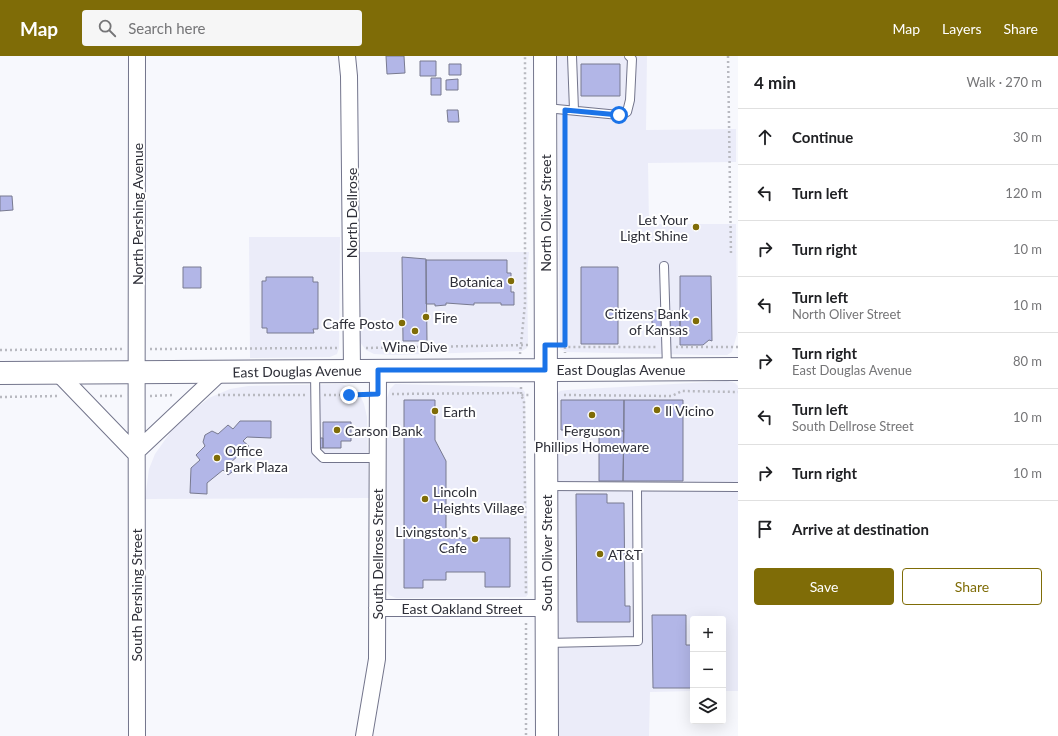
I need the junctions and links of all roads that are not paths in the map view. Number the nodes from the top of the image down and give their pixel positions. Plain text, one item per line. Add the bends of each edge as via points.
1 (137, 56) edge
2 (347, 56) edge
3 (545, 56) edge
4 (572, 56) edge
5 (629, 56) edge
6 (555, 108) junction
7 (574, 110) junction
8 (664, 266) dead end
9 (667, 369) junction
10 (738, 369) edge
11 (352, 370) junction
12 (378, 370) junction
13 (545, 370) junction
14 (315, 371) junction
15 (57, 372) junction
16 (138, 372) junction
17 (221, 372) junction
18 (0, 373) edge
19 (135, 453) junction
20 (378, 458) junction
21 (546, 486) junction
22 (636, 487) junction
23 (738, 487) edge
24 (377, 608) junction
25 (536, 608) junction
26 (546, 642) junction
27 (137, 736) edge
28 (364, 736) edge
29 (547, 736) edge

1 - 16 street, North Pershing Avenue
2 - 11 street, North Dellrose via 350,76
3 - 6 main road, North Oliver Street
4 - 7 lane
5 - 7 lane via 632,60 627,112 619,115
6 - 7 lane
6 - 13 main road, North Oliver Street via 555,345
8 - 9 lane
9 - 10 main road, East Douglas Avenue
9 - 13 main road, East Douglas Avenue
11 - 12 main road, East Douglas Avenue
11 - 14 main road, East Douglas Avenue
12 - 13 main road, East Douglas Avenue
12 - 20 street, South Dellrose Street
13 - 21 main road, South Oliver Street
14 - 17 main road, East Douglas Avenue
14 - 20 lane via 316,451 319,456
15 - 16 main road, East Douglas Avenue
15 - 18 main road, East Douglas Avenue
15 - 19 street
16 - 17 main road, East Douglas Avenue
16 - 19 street, South Pershing Street
17 - 19 street
19 - 27 street, South Pershing Street
20 - 24 street, South Dellrose Street
21 - 22 lane
21 - 25 main road, South Oliver Street
22 - 23 lane
22 - 26 lane via 638,641
24 - 25 street, East Oakland Street
24 - 28 street, South Dellrose Street via 377,659
25 - 26 main road, South Oliver Street
26 - 29 main road, South Oliver Street

